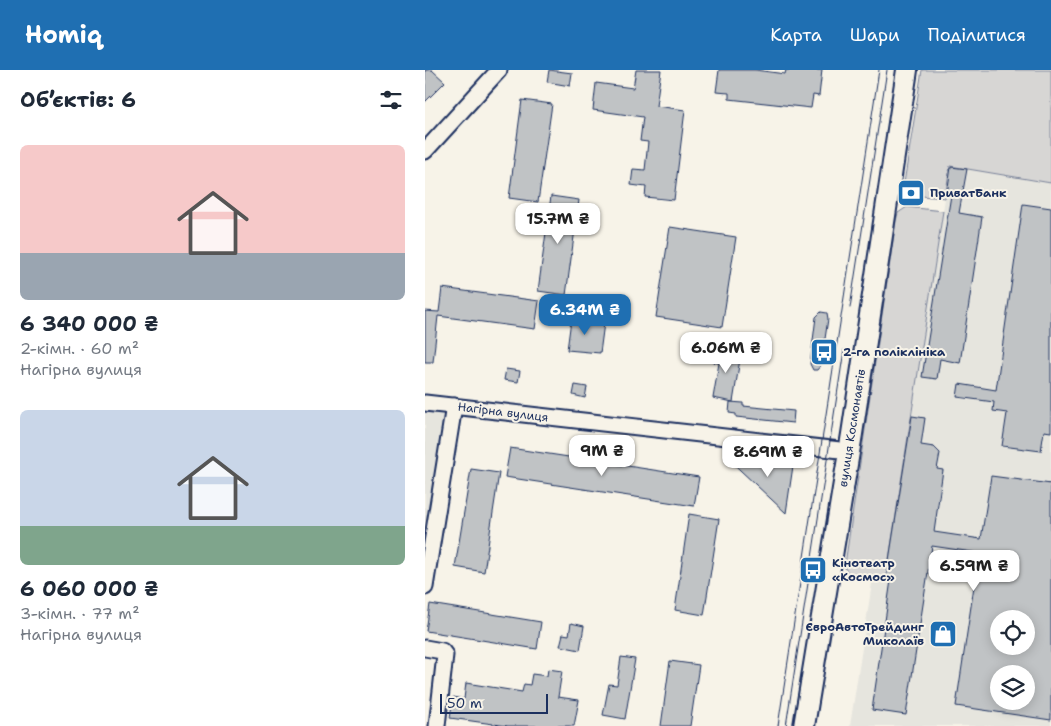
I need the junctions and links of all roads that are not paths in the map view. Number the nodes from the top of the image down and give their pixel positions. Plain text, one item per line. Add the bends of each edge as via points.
1 (499, 70) edge
2 (907, 70) edge
3 (425, 150) edge
4 (425, 403) edge
5 (454, 406) junction
6 (849, 451) junction
7 (425, 586) edge
8 (425, 648) edge
9 (437, 726) edge
10 (803, 726) edge

1 - 3 street
2 - 6 main road, вулиця Космонавтів
4 - 5 street, Нагірна вулиця
5 - 6 street, Нагірна вулиця
5 - 7 street
6 - 10 main road, вулиця Космонавтів
8 - 9 street via 442,651 445,655

